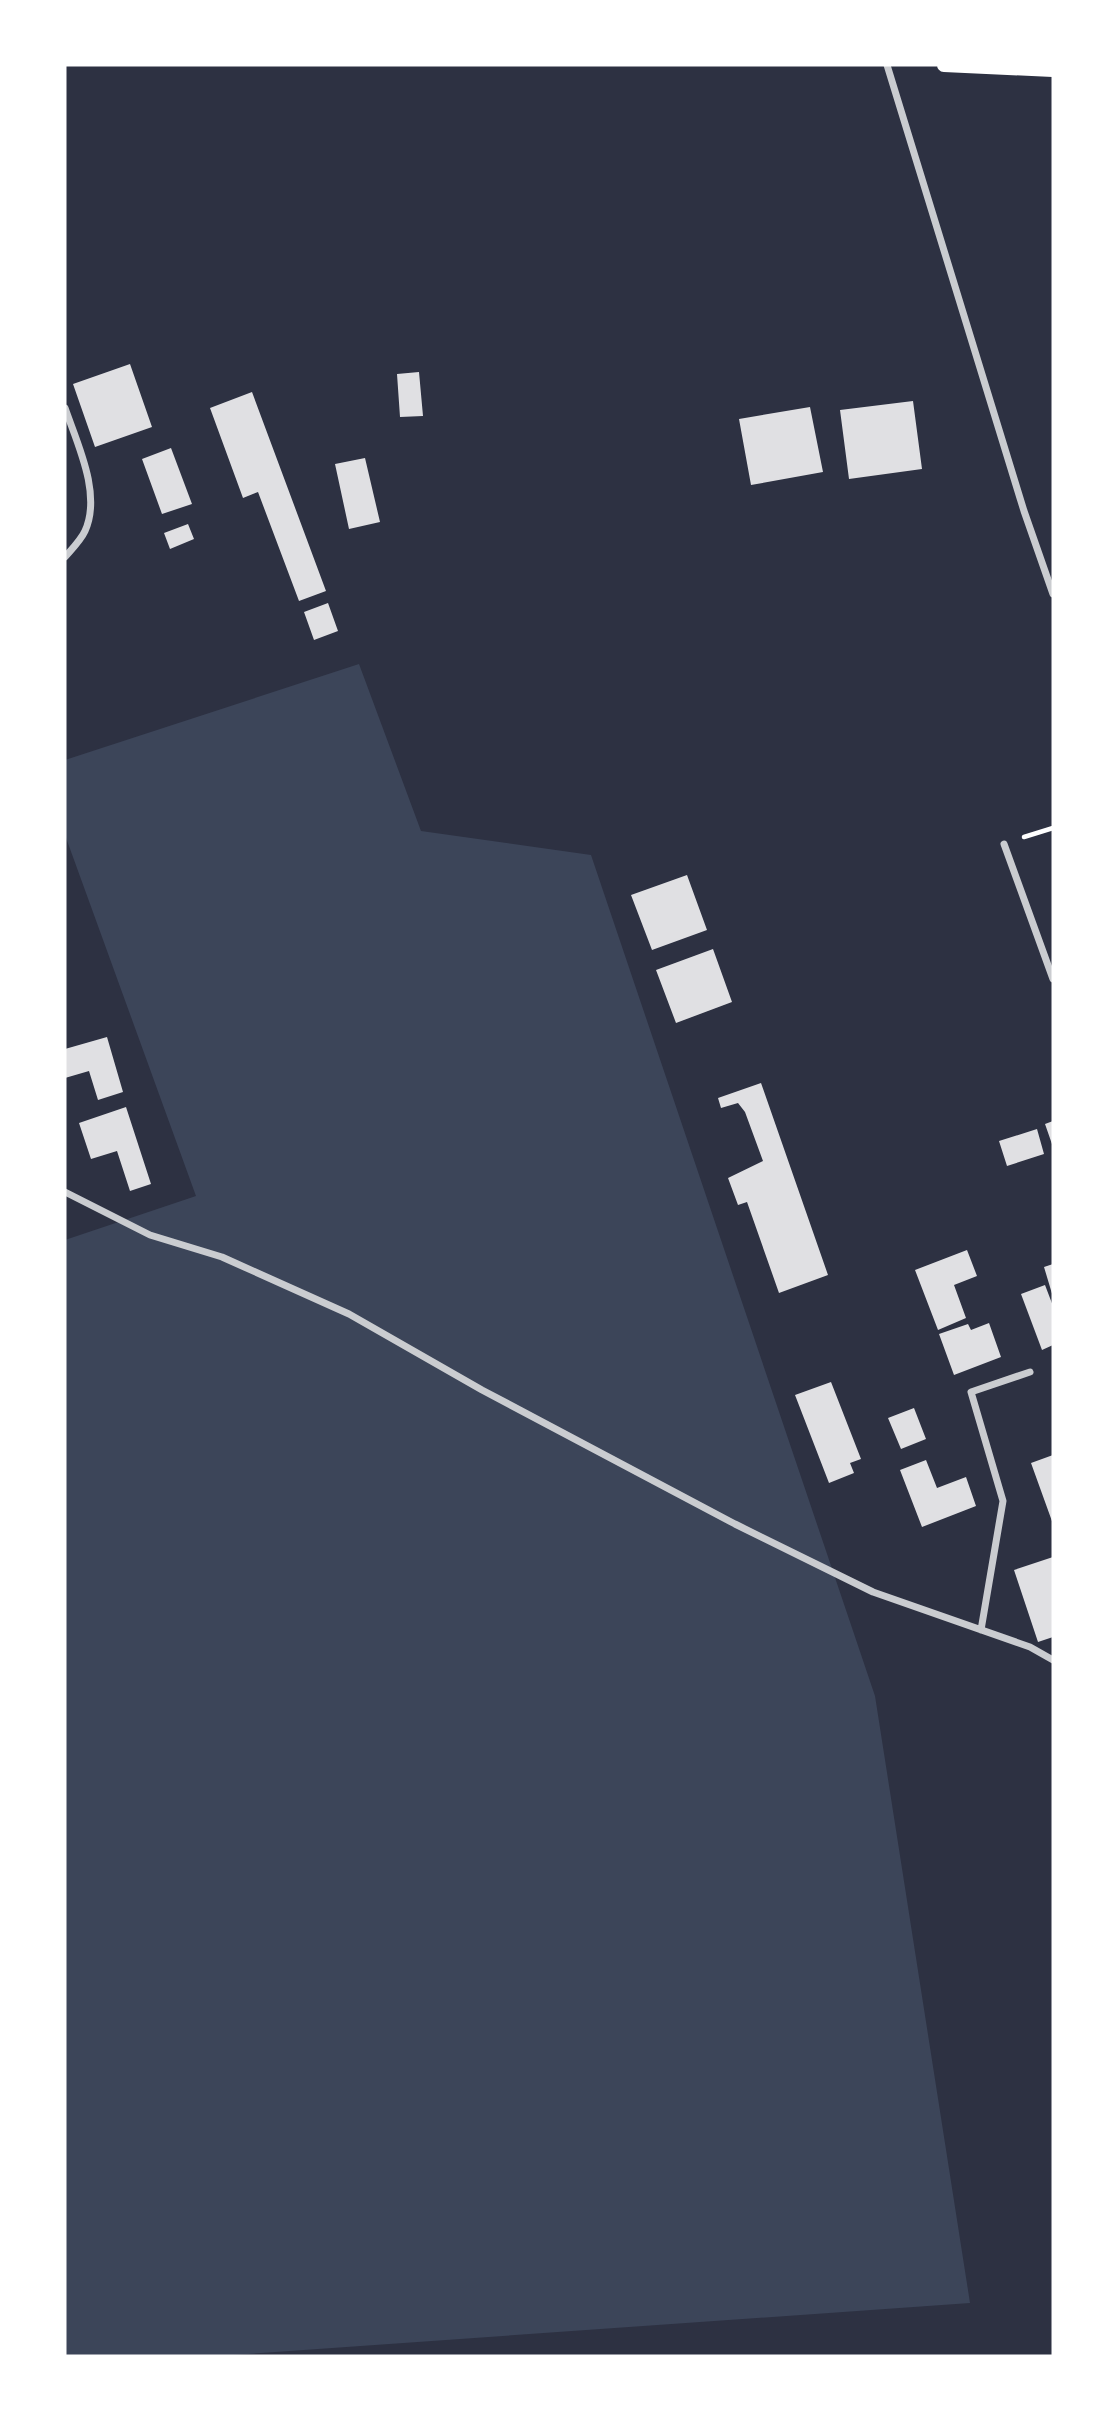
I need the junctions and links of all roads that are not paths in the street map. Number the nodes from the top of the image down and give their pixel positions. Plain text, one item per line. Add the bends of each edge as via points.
1 (887, 65) edge
2 (944, 65) edge
3 (1053, 70) edge
4 (65, 408) edge
5 (65, 557) edge
6 (1053, 594) edge
7 (1004, 844) road end
8 (1053, 979) edge
9 (65, 1192) edge
10 (1030, 1372) dead end
11 (981, 1630) junction
12 (1053, 1660) edge

1 - 6 street
2 - 3 main road
4 - 5 street via 91,498 86,531
7 - 8 street
9 - 11 street via 150,1235 222,1257 349,1314 481,1390 735,1524 873,1592
10 - 11 street via 971,1392 1003,1500
11 - 12 street

